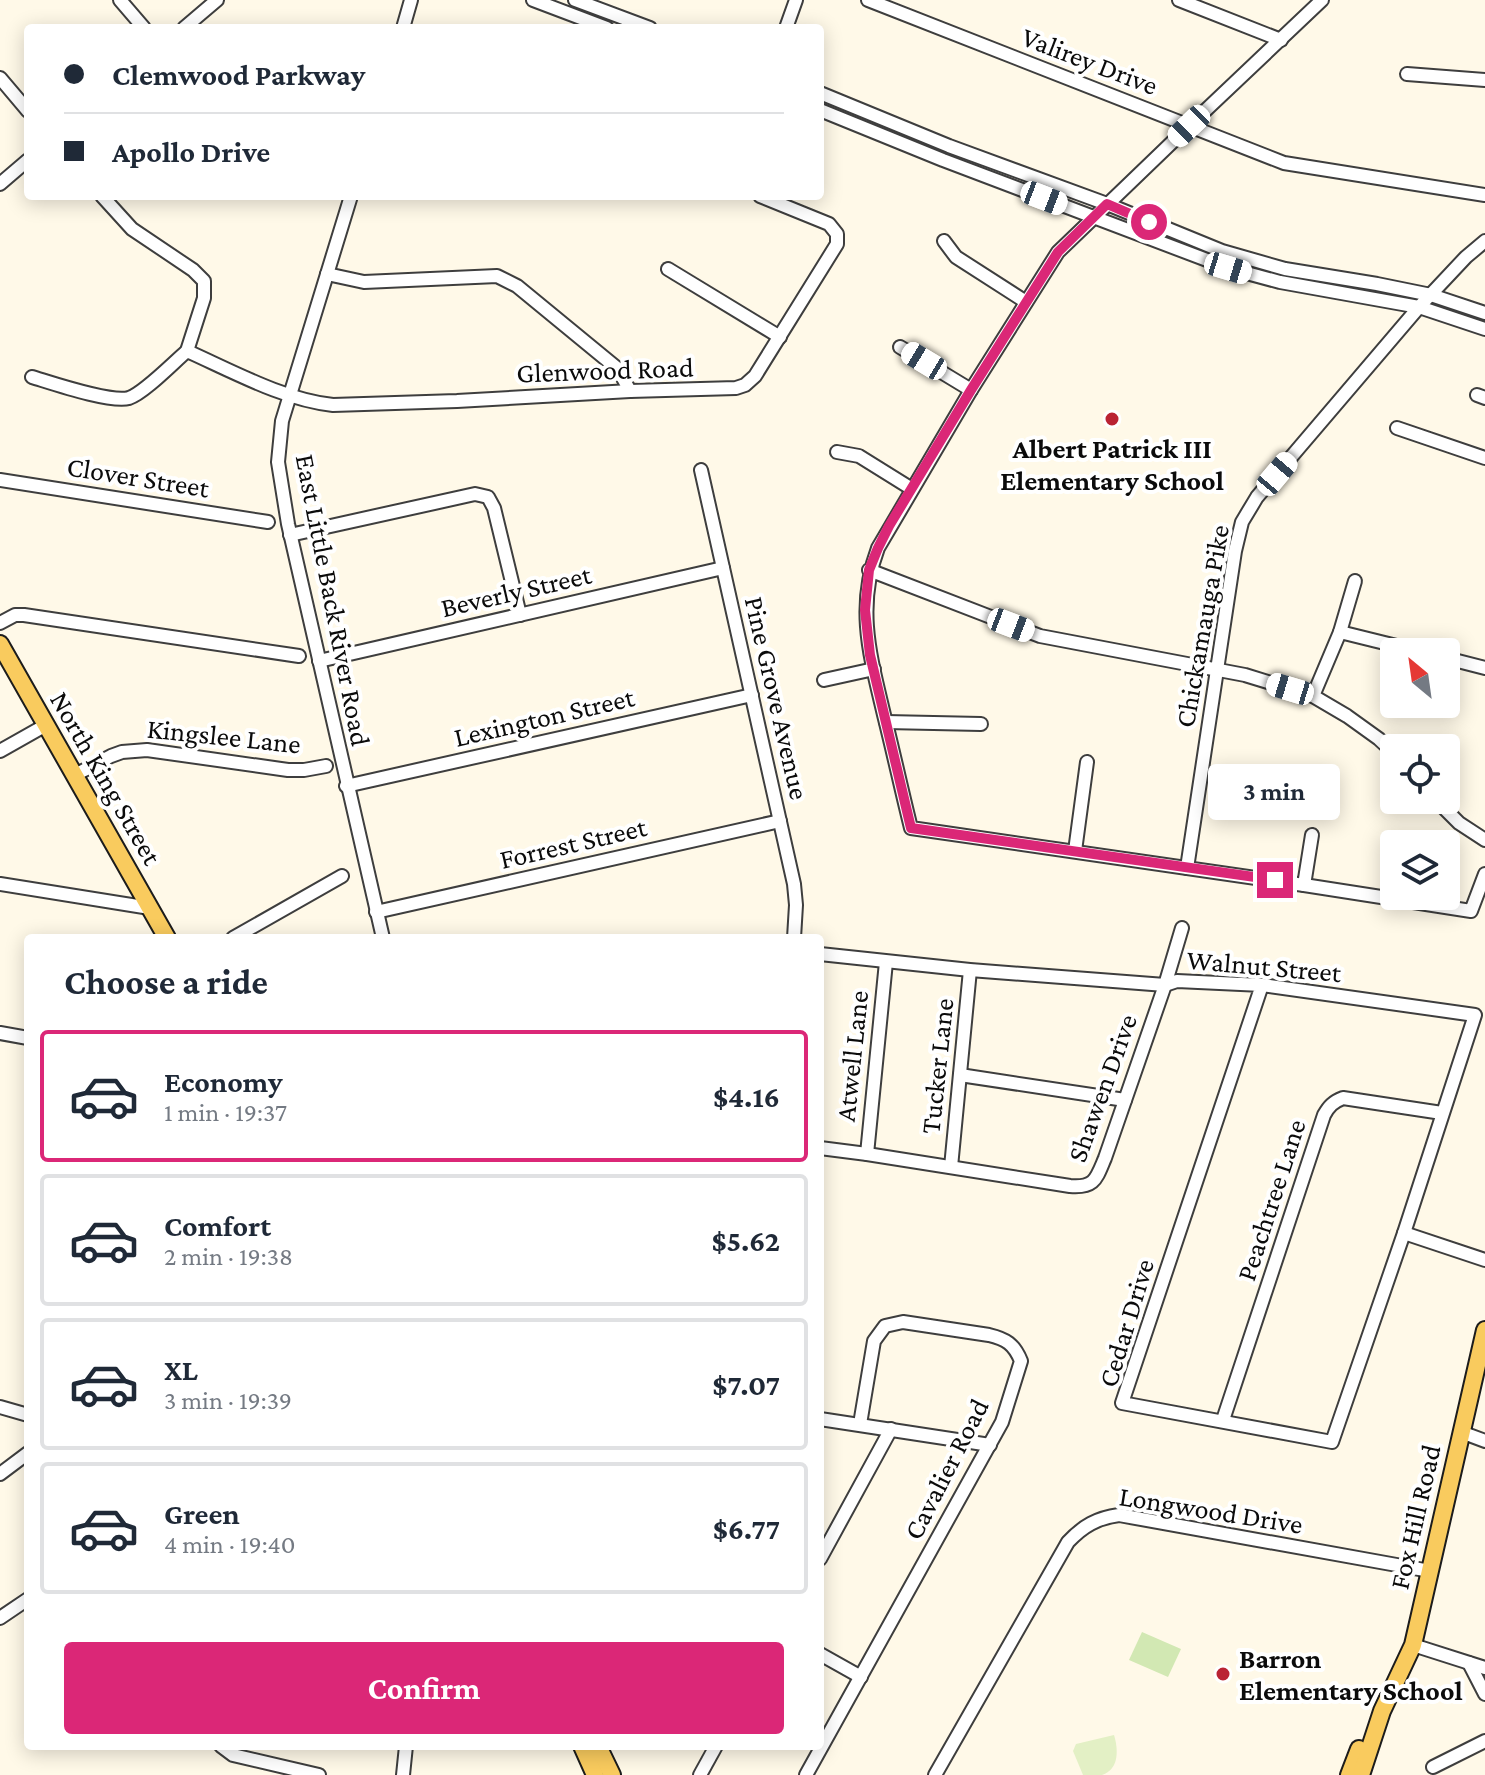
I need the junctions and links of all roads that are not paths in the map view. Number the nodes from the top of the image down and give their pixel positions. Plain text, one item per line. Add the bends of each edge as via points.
1 (120, 0) edge
2 (217, 0) edge
3 (411, 0) edge
4 (533, 0) edge
5 (575, 0) edge
6 (796, 0) edge
7 (868, 0) edge
8 (1179, 0) edge
9 (1322, 0) edge
10 (141, 24) edge
11 (189, 24) edge
12 (404, 24) edge
13 (596, 24) edge
14 (639, 24) edge
15 (787, 24) edge
16 (1281, 40) junction
17 (1407, 74) dead end
18 (0, 78) edge
19 (1485, 80) edge
20 (824, 95) edge
21 (24, 106) edge
22 (824, 112) edge
23 (1189, 126) junction
24 (24, 163) edge
25 (0, 184) edge
26 (1485, 195) edge
27 (106, 200) edge
28 (350, 200) edge
29 (770, 200) edge
30 (1107, 204) junction
31 (1095, 217) junction
32 (944, 241) dead end
33 (1485, 241) edge
34 (668, 269) dead end
35 (327, 274) junction
36 (1431, 295) junction
37 (1026, 302) junction
38 (1419, 307) junction
39 (1485, 313) edge
40 (1485, 329) edge
41 (780, 337) junction
42 (900, 347) dead end
43 (187, 351) junction
44 (32, 377) dead end
45 (971, 390) junction
46 (630, 391) junction
47 (289, 395) junction
48 (1397, 428) dead end
49 (837, 452) dead end
50 (1485, 458) edge
51 (701, 470) dead end
52 (0, 480) edge
53 (912, 489) junction
54 (268, 522) dead end
55 (290, 535) junction
56 (723, 568) junction
57 (869, 570) junction
58 (1355, 581) dead end
59 (520, 615) junction
60 (0, 623) edge
61 (1340, 632) junction
62 (1380, 642) edge
63 (0, 644) edge
64 (299, 656) dead end
65 (319, 661) junction
66 (1460, 662) edge
67 (1485, 668) edge
68 (874, 669) junction
69 (1218, 671) junction
70 (824, 680) dead end
71 (752, 695) junction
72 (1313, 696) junction
73 (886, 722) junction
74 (981, 724) dead end
75 (46, 725) junction
76 (1380, 740) edge
77 (0, 751) edge
78 (1087, 762) dead end
79 (326, 766) dead end
80 (75, 775) junction
81 (346, 786) junction
82 (1450, 814) edge
83 (780, 821) junction
84 (1312, 835) dead end
85 (1485, 840) edge
86 (1075, 851) junction
87 (1187, 868) junction
88 (1485, 874) edge
89 (342, 876) dead end
90 (0, 884) edge
91 (1304, 885) junction
92 (150, 908) junction
93 (376, 912) junction
94 (1182, 928) dead end
95 (165, 934) edge
96 (240, 934) edge
97 (382, 934) edge
98 (794, 934) edge
99 (824, 954) edge
100 (886, 962) junction
101 (970, 970) junction
102 (1165, 985) junction
103 (1262, 985) junction
104 (0, 1033) edge
105 (24, 1037) edge
106 (960, 1075) junction
107 (1125, 1100) junction
108 (1442, 1113) junction
109 (824, 1149) edge
110 (867, 1154) junction
111 (951, 1167) junction
112 (1404, 1233) junction
113 (1485, 1260) edge
114 (1485, 1330) edge
115 (0, 1407) edge
116 (24, 1414) edge
117 (824, 1420) edge
118 (1223, 1420) junction
119 (860, 1424) junction
120 (891, 1429) junction
121 (1461, 1432) junction
122 (1485, 1441) edge
123 (990, 1445) junction
124 (24, 1456) edge
125 (0, 1474) edge
126 (824, 1552) edge
127 (1430, 1571) junction
128 (24, 1602) edge
129 (0, 1618) edge
130 (1413, 1645) junction
131 (824, 1656) edge
132 (1469, 1663) junction
133 (1485, 1668) edge
134 (861, 1677) junction
135 (1485, 1694) edge
136 (1382, 1711) junction
137 (1485, 1741) edge
138 (824, 1743) edge
139 (226, 1750) edge
140 (406, 1750) edge
141 (584, 1750) edge
142 (600, 1750) edge
143 (714, 1750) edge
144 (820, 1750) edge
145 (1433, 1767) dead end
146 (938, 1774) edge
147 (319, 1775) edge
148 (403, 1775) edge
149 (595, 1775) edge
150 (612, 1775) edge
151 (700, 1775) edge
152 (806, 1775) edge
153 (1349, 1775) edge
154 (1361, 1775) edge

1 - 10 street
2 - 11 street
3 - 12 street
4 - 13 street
5 - 14 street
6 - 15 street
7 - 23 street, Valirey Drive
8 - 16 street
9 - 16 street
16 - 23 street
17 - 19 street
18 - 21 street
20 - 30 street
22 - 31 street
23 - 26 street, Valirey Drive via 1284,163
23 - 30 street
24 - 25 street
27 - 43 street via 132,229 204,281 204,298
28 - 35 street, East Little Back River Road
29 - 41 street, Glenwood Road via 824,221 837,234 834,252
30 - 31 street
30 - 36 street via 1244,259
31 - 37 street via 1058,252
31 - 38 street via 1258,278
32 - 37 street via 956,257
33 - 36 street, Chickamauga Pike
34 - 41 street
35 - 46 street via 364,282 497,276 572,329 618,369
35 - 47 street, East Little Back River Road
36 - 38 street, Chickamauga Pike
36 - 39 street
37 - 45 street
38 - 40 street
38 - 69 street, Chickamauga Pike via 1257,497 1242,522
41 - 46 street, Glenwood Road via 745,385
42 - 45 street
43 - 44 street via 130,398 115,399
43 - 47 street, Glenwood Road
45 - 53 street
46 - 47 street, Glenwood Road via 333,405
47 - 55 street, East Little Back River Road via 278,462
48 - 50 street
49 - 53 street via 859,456
51 - 56 street, Pine Grove Avenue
52 - 54 street, Clover Street
53 - 57 street
55 - 59 street via 475,494 488,497
55 - 65 street, East Little Back River Road
56 - 59 street, Beverly Street
56 - 71 street, Pine Grove Avenue
57 - 68 street via 865,610
57 - 69 street via 1040,636
58 - 61 street
59 - 65 street, Beverly Street
60 - 64 street via 24,615
61 - 62 street
61 - 72 street
63 - 75 main road, North King Street
65 - 81 street, East Little Back River Road
66 - 67 street
68 - 70 street
68 - 73 street
69 - 72 street
69 - 87 street, Chickamauga Pike
71 - 81 street, Lexington Street
71 - 83 street, Pine Grove Avenue
72 - 76 street
73 - 74 street
73 - 86 street via 911,828
75 - 77 street
75 - 80 main road, North King Street
78 - 86 street
79 - 80 street, Kingslee Lane via 288,770 147,750 122,752
80 - 92 main road, North King Street
81 - 93 street, East Little Back River Road
82 - 85 street
83 - 93 street, Forrest Street
83 - 98 street, Pine Grove Avenue via 794,884
84 - 91 street
86 - 87 street
87 - 91 street
88 - 91 street via 1471,911
89 - 96 street
90 - 92 street
92 - 95 main road, North King Street
93 - 97 street, East Little Back River Road
94 - 102 street, Shawen Drive
99 - 100 street, Walnut Street
100 - 101 street, Walnut Street
100 - 110 street, Atwell Lane
101 - 102 street, Walnut Street
101 - 106 street, Tucker Lane
102 - 103 street, Walnut Street
102 - 107 street, Shawen Drive
103 - 108 street, Walnut Street via 1475,1015
103 - 118 street, Cedar Drive via 1122,1403
104 - 105 street
106 - 107 street
106 - 111 street, Tucker Lane
107 - 111 street, Shawen Drive via 1091,1184 1070,1186
108 - 112 street, Walnut Street
108 - 118 street, Peachtree Lane via 1343,1098 1329,1107
109 - 110 street, Shawen Drive
110 - 111 street, Shawen Drive
112 - 113 street
112 - 118 street, Cedar Drive via 1332,1442
114 - 121 main road, Fox Hill Road
115 - 116 street
117 - 119 street
119 - 120 street
119 - 123 street, Cavalier Road via 874,1341 885,1326 903,1322 989,1335 1012,1344 1021,1361
120 - 123 street
120 - 126 street
121 - 122 street
121 - 127 main road, Fox Hill Road
123 - 134 street, Cavalier Road
124 - 125 street
127 - 130 main road, Fox Hill Road
127 - 146 street, Longwood Drive via 1119,1515 1104,1517 1068,1542
128 - 129 street
130 - 132 street
130 - 136 main road, Fox Hill Road
131 - 134 street
132 - 133 street
132 - 135 street
134 - 138 street, Cavalier Road
136 - 153 main road, Fox Hill Road
136 - 154 main road, Fox Hill Road
137 - 145 street
139 - 147 street
140 - 148 street
141 - 149 main road
142 - 150 main road
143 - 151 street
144 - 152 street, Cavalier Road

